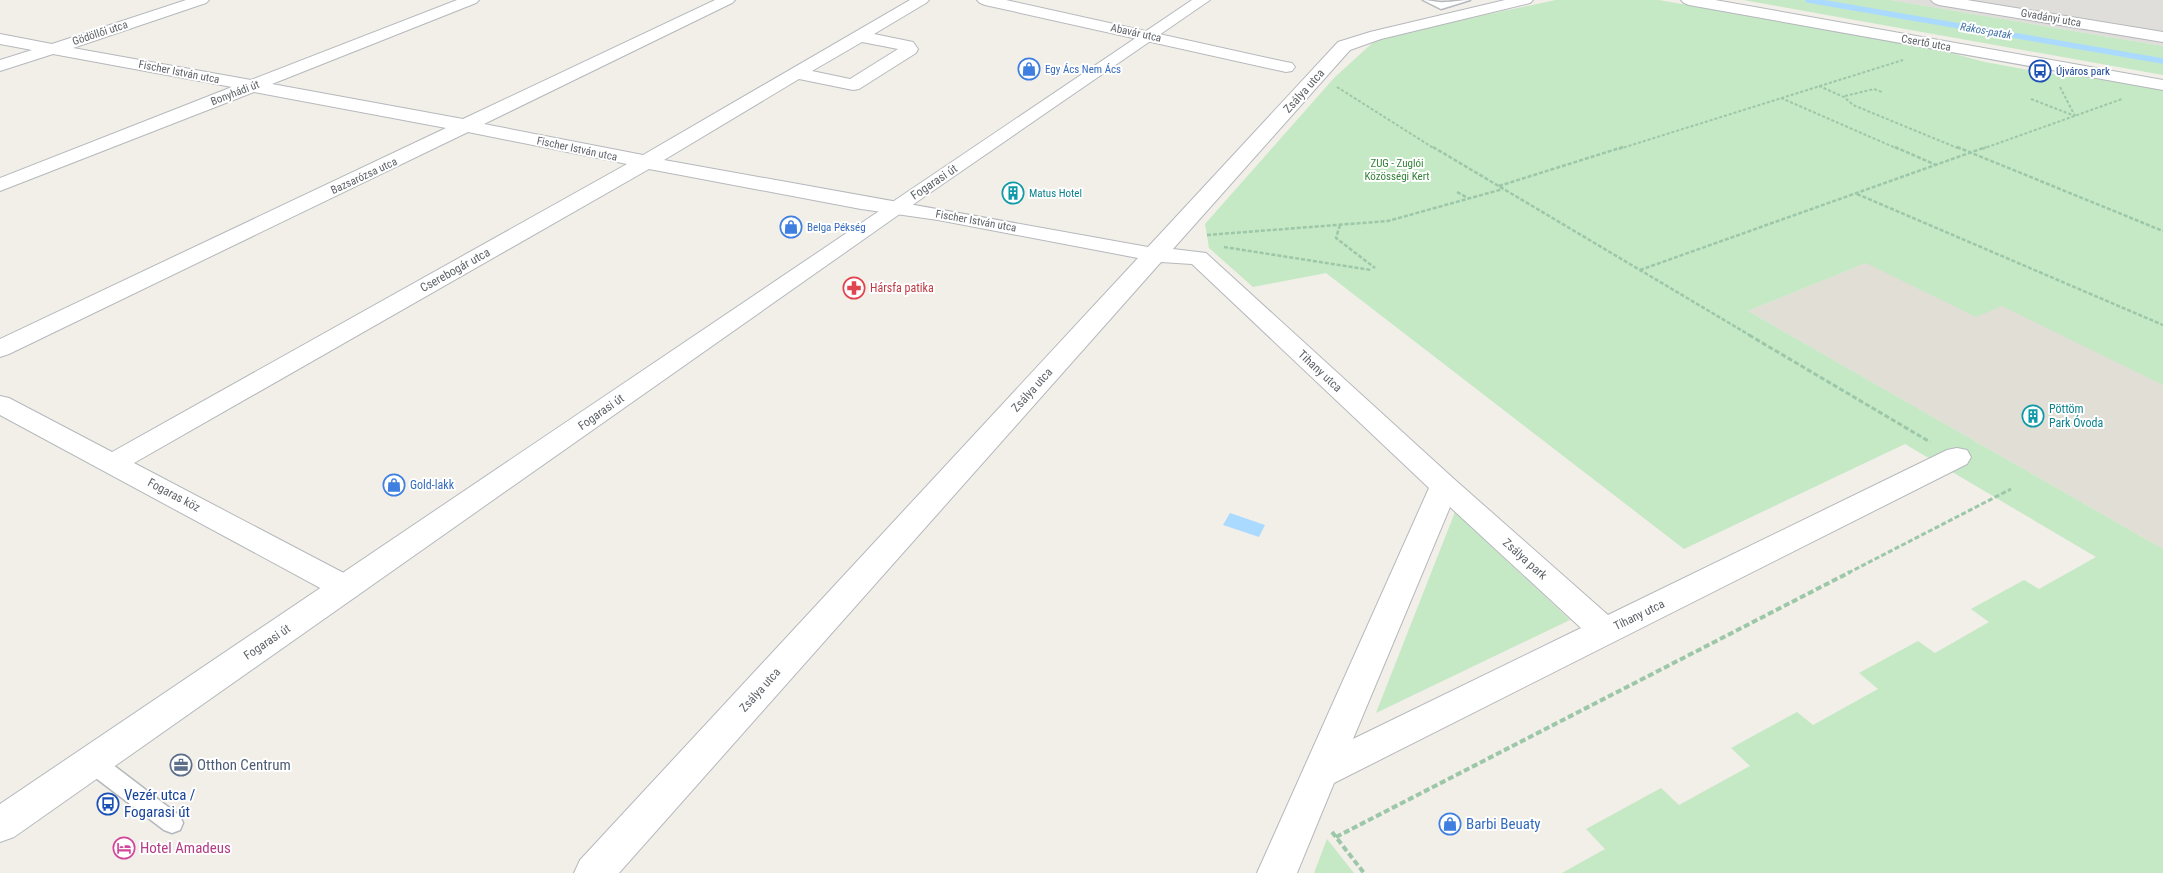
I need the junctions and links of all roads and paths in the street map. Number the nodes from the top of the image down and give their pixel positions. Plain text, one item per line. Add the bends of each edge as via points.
1 (471, 0) edge
2 (727, 0) edge
3 (921, 0) edge
4 (984, 0) edge
5 (1202, 0) edge
6 (1428, 0) edge
7 (1465, 0) edge
8 (1689, 0) edge
9 (1940, 0) edge
10 (187, 1) edge
11 (1511, 1) edge
12 (859, 36) junction
13 (1151, 36) junction
14 (2163, 37) edge
15 (0, 39) edge
16 (1947, 47) junction
17 (53, 48) junction
18 (2047, 65) junction
19 (0, 66) edge
20 (1286, 67) dead end
21 (794, 73) junction
22 (1317, 77) junction
23 (2163, 85) edge
24 (252, 86) junction
25 (1819, 86) junction
26 (1882, 92) dead end
27 (1844, 97) junction
28 (1781, 98) junction
29 (2030, 99) dead end
30 (1381, 116) junction
31 (2076, 116) junction
32 (1375, 117) dead end
33 (468, 126) junction
34 (1971, 153) junction
35 (644, 163) junction
36 (1937, 165) junction
37 (0, 185) edge
38 (1498, 186) junction
39 (1502, 189) junction
40 (1458, 192) dead end
41 (1856, 193) junction
42 (1468, 198) junction
43 (896, 208) junction
44 (1340, 225) junction
45 (2163, 231) edge
46 (1206, 235) dead end
47 (1220, 246) dead end
48 (1155, 255) junction
49 (1375, 268) dead end
50 (1371, 270) dead end
51 (1640, 270) junction
52 (2163, 325) edge
53 (0, 349) edge
54 (0, 404) edge
55 (1957, 457) joint
56 (114, 463) junction
57 (1444, 486) junction
58 (2011, 489) dead end
59 (346, 588) junction
60 (1606, 632) junction
61 (92, 762) junction
62 (1321, 772) junction
63 (1308, 802) junction
64 (172, 823) dead end
65 (0, 825) edge
66 (1336, 837) junction
67 (594, 873) edge
68 (1277, 873) edge
69 (1364, 873) edge

1 - 24 street, Bonyhádi út
2 - 33 street, Bazsarózsa utca
3 - 12 street, Cserebogár utca
4 - 13 street, Abavár utca
5 - 13 street, Fogarasi út
6 - 7 lane via 1441,6
8 - 16 street, Csertő utca
9 - 14 street, Gvadányi utca
10 - 17 street, Gödöllői utca
11 - 22 street, Zsálya utca via 1356,41 1344,46
12 - 21 street, Cserebogár utca
12 - 21 street via 910,49 853,85
13 - 20 street, Abavár utca
13 - 43 street, Fogarasi út
15 - 17 street, Fischer István utca
16 - 18 street, Csertő utca
16 - 25 path
17 - 19 street, Gödöllői utca
17 - 24 street, Fischer István utca
18 - 23 street, Csertő utca
18 - 31 path
21 - 35 street, Cserebogár utca
22 - 30 path
22 - 48 street, Zsálya utca
23 - 31 path
24 - 33 street, Fischer István utca
24 - 37 street, Bonyhádi út
25 - 27 path
25 - 28 path
26 - 27 path via 1874,89
27 - 34 path via 1853,105
28 - 36 path
28 - 38 path
29 - 31 path
30 - 32 path
30 - 38 path
31 - 34 path
33 - 35 street, Fischer István utca
33 - 53 street, Bazsarózsa utca
34 - 36 path
34 - 45 path
35 - 43 street, Fischer István utca
35 - 56 street, Cserebogár utca
36 - 41 path
38 - 39 path
39 - 42 path
39 - 51 path
40 - 42 path
41 - 51 path
41 - 52 path
42 - 44 path via 1388,220
43 - 48 street, Fischer István utca
43 - 59 street, Fogarasi út
44 - 46 path
44 - 49 path via 1336,238
47 - 50 path
48 - 57 street, Tihany utca via 1198,258
48 - 67 street, Zsálya utca
51 - 55 path
54 - 56 street, Fogaras köz
55 - 60 street, Tihany utca
56 - 59 street, Fogaras köz
57 - 60 street, Zsálya park
57 - 62 street
58 - 66 path
59 - 61 street, Fogarasi út
60 - 62 street, Tihany utca
61 - 64 lane
61 - 65 street, Fogarasi út
62 - 63 street
63 - 66 path
63 - 68 street
66 - 69 path

